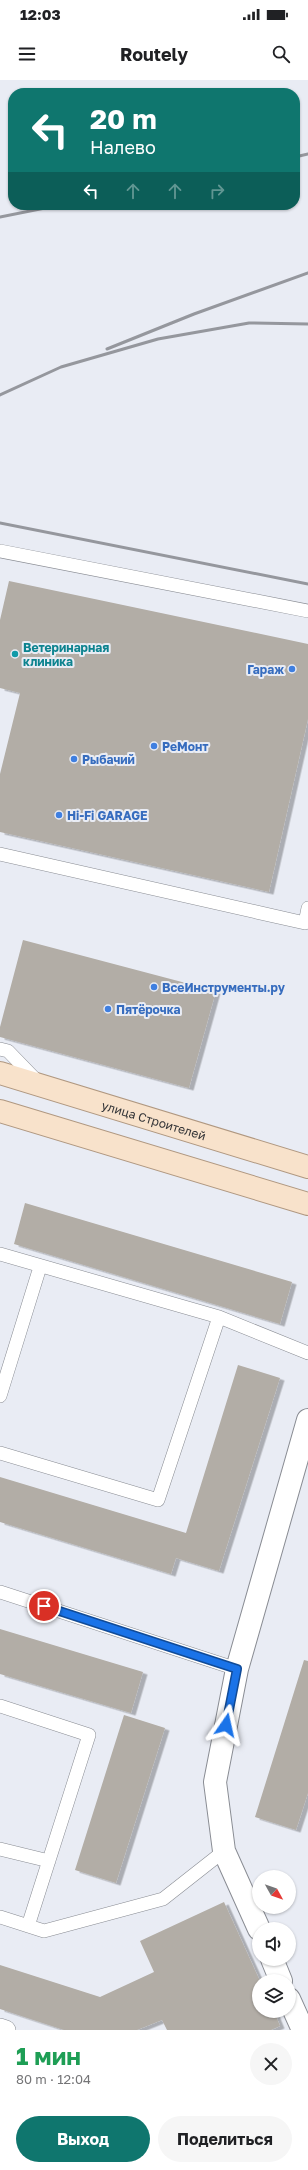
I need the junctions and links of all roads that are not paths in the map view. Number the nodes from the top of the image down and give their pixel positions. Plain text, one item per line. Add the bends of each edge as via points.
1 (0, 551) edge
2 (308, 611) edge
3 (0, 854) edge
4 (308, 908) edge
5 (0, 1049) edge
6 (0, 1073) edge
7 (42, 1086) junction
8 (0, 1111) edge
9 (308, 1167) edge
10 (308, 1204) edge
11 (0, 1254) edge
12 (40, 1267) junction
13 (219, 1317) junction
14 (308, 1353) edge
15 (0, 1396) edge
16 (308, 1420) edge
17 (0, 1454) edge
18 (0, 1592) edge
19 (237, 1669) junction
20 (0, 1706) edge
21 (0, 1849) edge
22 (224, 1851) junction
23 (49, 1861) junction
24 (0, 1917) edge
25 (256, 1922) edge
26 (28, 1926) junction
27 (296, 2014) edge
28 (0, 2028) edge
29 (6, 2030) edge
30 (303, 2030) edge

1 - 2 lane
3 - 4 lane via 305,923
5 - 7 lane via 8,1051
6 - 7 main road, улица Строителей
7 - 9 main road, улица Строителей
8 - 10 main road
11 - 12 lane
12 - 13 lane
12 - 15 lane
13 - 14 lane
13 - 17 lane via 158,1500
16 - 19 street
18 - 19 lane
19 - 22 street via 215,1782
20 - 23 lane via 89,1734
21 - 23 lane
22 - 25 street
22 - 26 lane via 163,1899 44,1931
23 - 26 lane
24 - 26 lane
27 - 30 street
28 - 29 street

